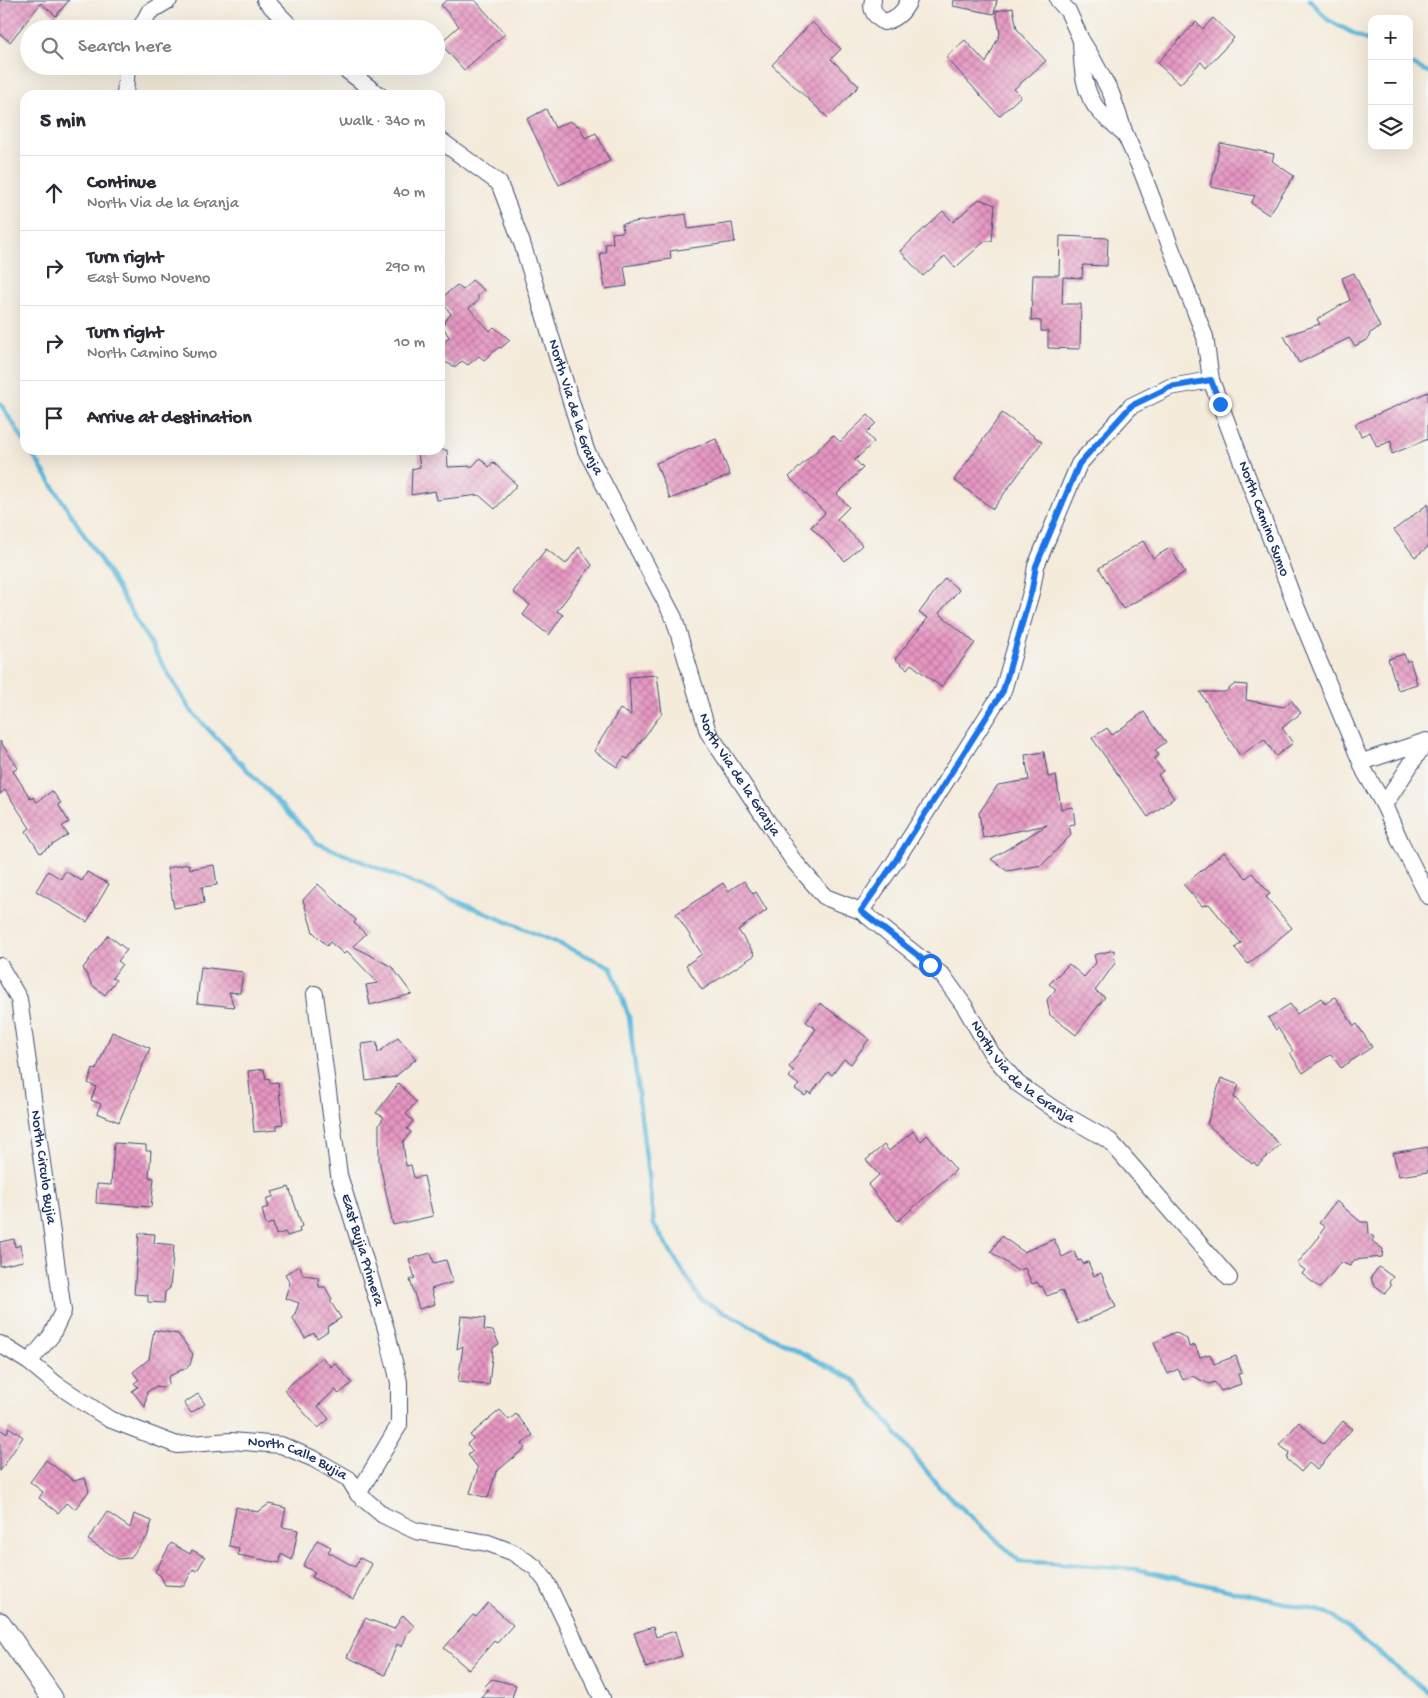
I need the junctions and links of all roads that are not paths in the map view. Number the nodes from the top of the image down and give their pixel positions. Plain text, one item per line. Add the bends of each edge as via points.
1 (169, 0) edge
2 (265, 0) edge
3 (873, 0) edge
4 (908, 0) edge
5 (1058, 0) edge
6 (145, 20) edge
7 (284, 20) edge
8 (126, 75) edge
9 (353, 75) edge
10 (125, 90) edge
11 (373, 90) edge
12 (445, 144) edge
13 (1211, 380) junction
14 (1427, 740) edge
15 (1362, 762) junction
16 (1384, 805) junction
17 (1428, 896) edge
18 (861, 911) junction
19 (0, 966) edge
20 (315, 994) dead end
21 (1229, 1278) dead end
22 (0, 1344) edge
23 (29, 1362) junction
24 (358, 1494) junction
25 (0, 1623) edge
26 (52, 1698) edge
27 (602, 1698) edge

1 - 6 street via 149,12
2 - 7 street
3 - 4 street via 876,16 884,22 894,20 905,9
5 - 13 street, North Camino Sumo via 1068,11 1111,94 1205,337
8 - 10 street
9 - 11 street
12 - 18 street, North Via de la Granja via 499,184 522,243 586,450 674,618 708,732 793,860 825,897
13 - 15 street, North Camino Sumo via 1296,606
13 - 18 street via 1170,387 1131,406 1079,464 1036,566 1003,691
14 - 15 street
14 - 16 street
15 - 16 street, North Camino Sumo
16 - 17 street, North Camino Sumo
18 - 21 street, North Via de la Granja via 943,976 992,1054 1018,1083 1054,1109 1110,1141
19 - 23 street, North Circulo Bujia via 19,999 64,1311 51,1336
20 - 24 street, East Bujia Primera via 339,1175 399,1382 399,1425
22 - 23 street, North Calle Bujia
23 - 24 street, North Calle Bujia via 109,1419 177,1445 230,1442 281,1445 349,1479
24 - 27 street, North Calle Bujia via 383,1515 416,1531 488,1543 512,1552 536,1567 546,1581
25 - 26 street

